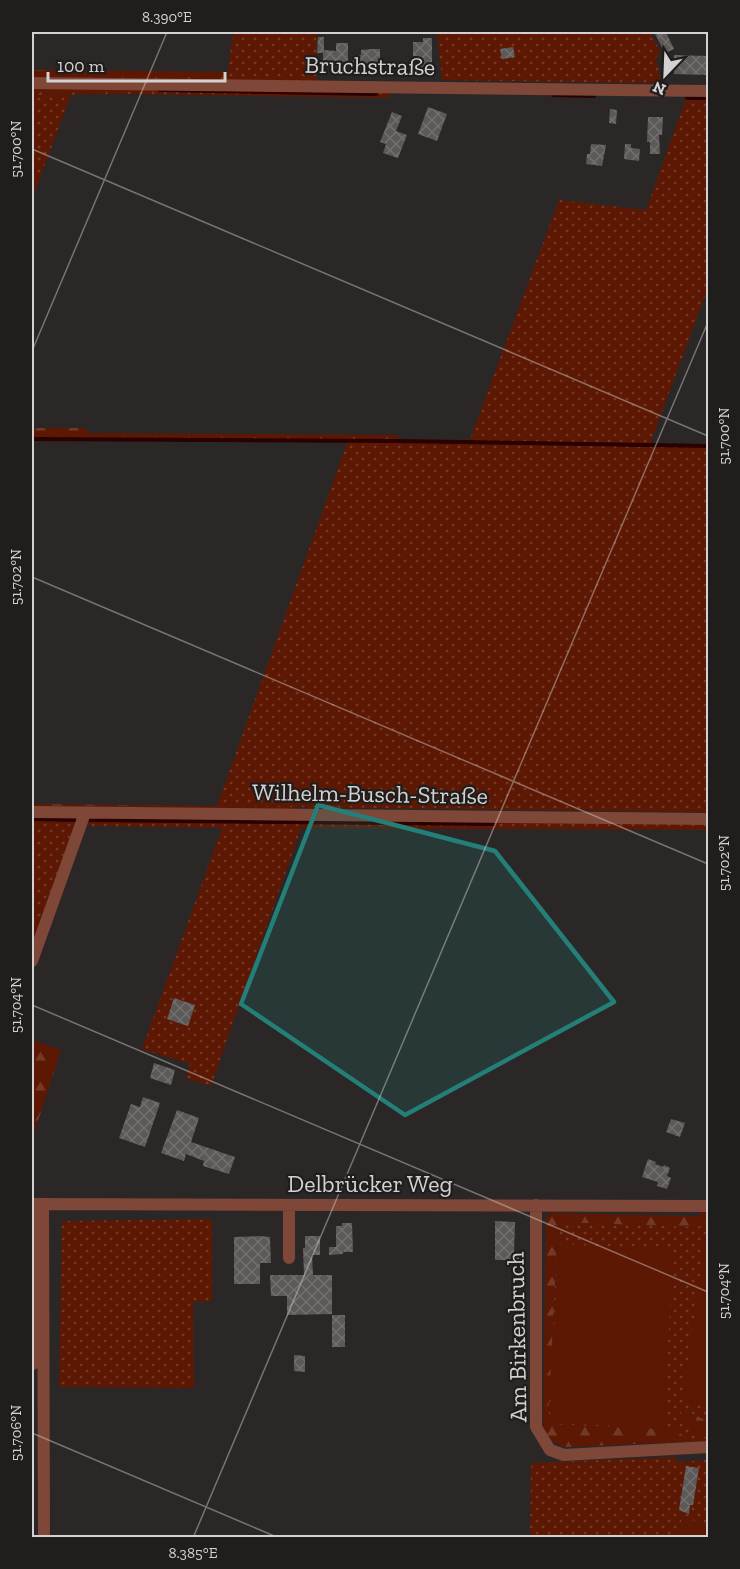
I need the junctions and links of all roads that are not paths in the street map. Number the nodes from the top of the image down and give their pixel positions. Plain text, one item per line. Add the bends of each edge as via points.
1 (32, 83) edge
2 (708, 91) edge
3 (32, 812) edge
4 (86, 813) junction
5 (708, 819) edge
6 (32, 961) edge
7 (36, 1204) edge
8 (289, 1205) junction
9 (536, 1205) junction
10 (708, 1206) edge
11 (290, 1258) dead end
12 (32, 1364) edge
13 (708, 1447) edge
14 (44, 1538) edge

1 - 2 street, Bruchstraße
3 - 4 street, Wilhelm-Busch-Straße
4 - 5 street, Wilhelm-Busch-Straße
4 - 6 street
7 - 8 street, Delbrücker Weg
7 - 12 street
7 - 14 street
8 - 9 street, Delbrücker Weg
8 - 11 street
9 - 10 street, Delbrücker Weg
9 - 13 street, Am Birkenbruch via 536,1427 549,1450 564,1455

